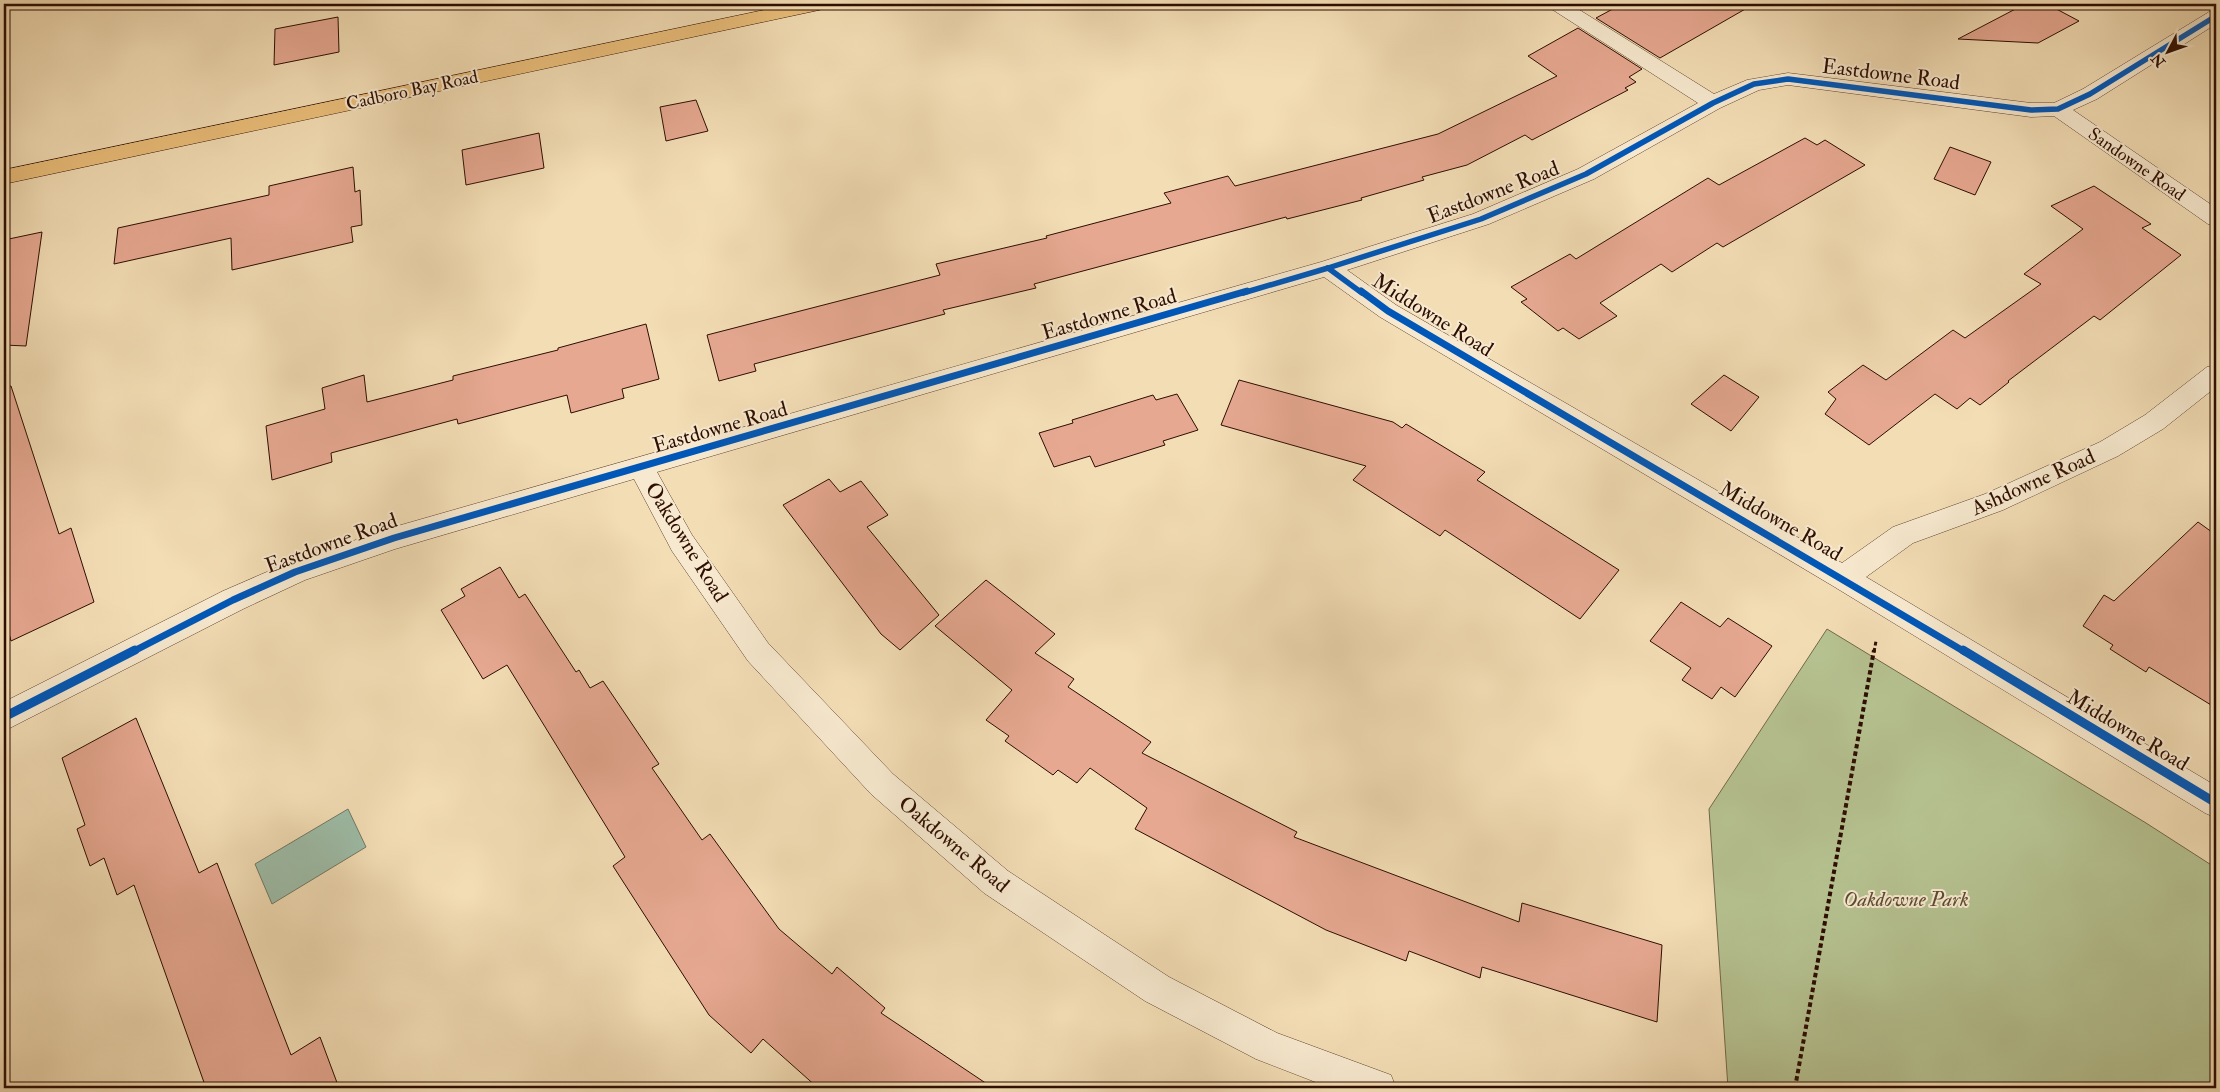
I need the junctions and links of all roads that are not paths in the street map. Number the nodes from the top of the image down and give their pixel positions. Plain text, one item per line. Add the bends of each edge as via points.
1 (819, 4) edge
2 (1557, 4) edge
3 (2216, 16) edge
4 (1713, 103) junction
5 (2058, 109) junction
6 (4, 177) edge
7 (2216, 219) edge
8 (1328, 268) junction
9 (2216, 374) edge
10 (641, 467) junction
11 (1843, 578) junction
12 (4, 717) edge
13 (2216, 804) edge
14 (1378, 1088) edge

1 - 6 main road, Cadboro Bay Road
2 - 4 street
3 - 5 street, Eastdowne Road via 2090,94
4 - 5 street, Eastdowne Road via 1754,84 1788,79 2031,110
4 - 8 street, Eastdowne Road via 1586,174 1542,194 1482,219
5 - 7 street, Sandowne Road
8 - 10 street, Eastdowne Road
8 - 11 street, Middowne Road via 1388,311
9 - 11 street, Ashdowne Road via 2154,422 2109,449 1994,502 1903,535
10 - 12 street, Eastdowne Road via 394,538 295,572 233,600
10 - 14 street, Oakdowne Road via 682,543 758,652 882,784 996,882 1157,989 1268,1047
11 - 13 street, Middowne Road

